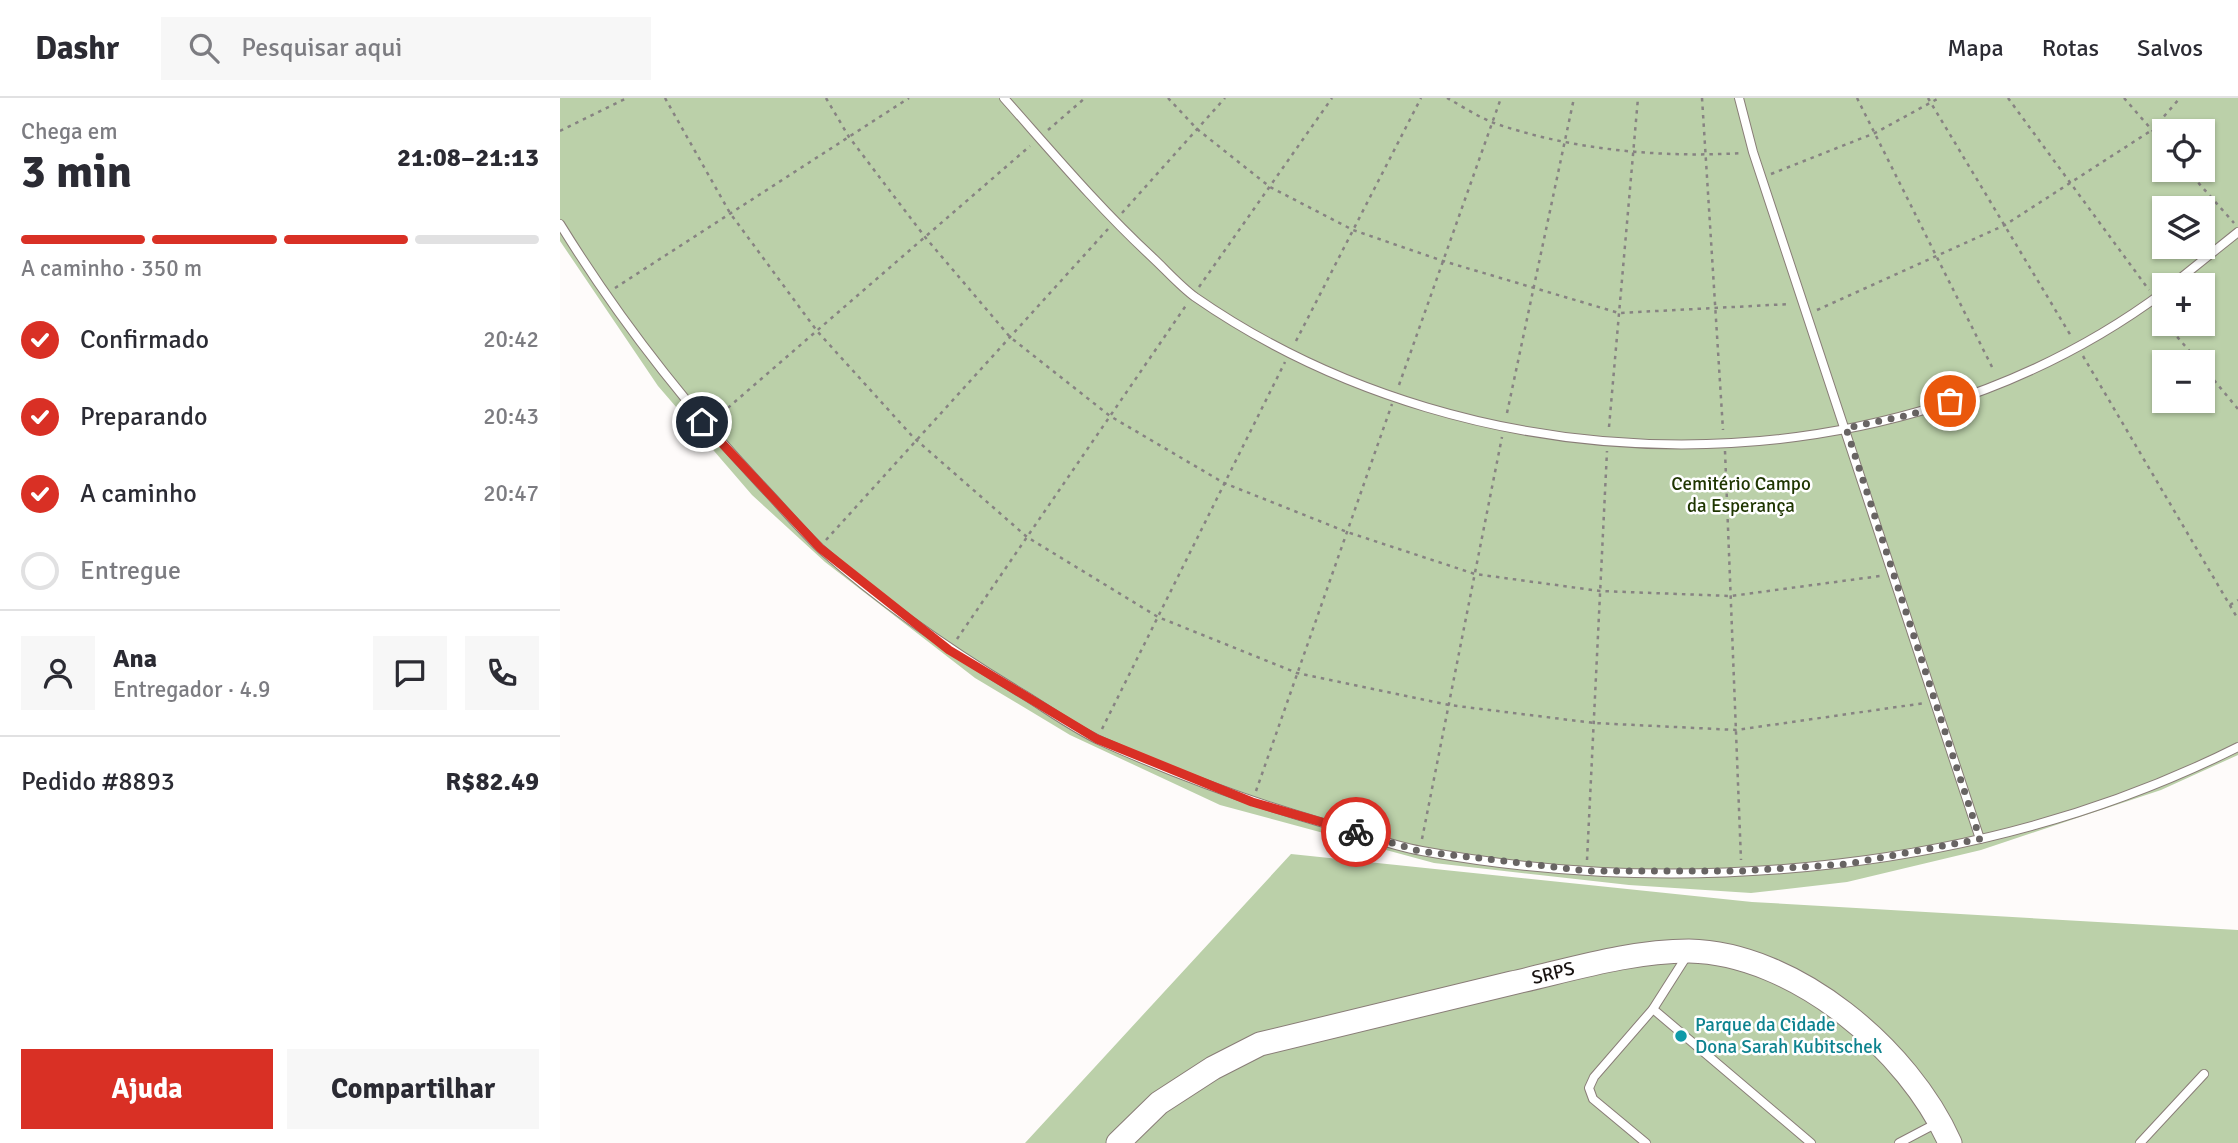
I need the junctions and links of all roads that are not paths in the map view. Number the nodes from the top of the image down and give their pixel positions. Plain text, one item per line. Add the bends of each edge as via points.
1 (1004, 98) edge
2 (1739, 98) edge
3 (560, 224) edge
4 (2238, 230) edge
5 (2186, 273) edge
6 (2152, 300) edge
7 (1846, 428) junction
8 (2238, 747) edge
9 (1980, 839) junction
10 (1689, 951) junction
11 (1653, 1009) junction
12 (2204, 1074) dead end
13 (1940, 1122) junction
14 (1118, 1143) edge
15 (1646, 1143) edge
16 (1811, 1143) edge
17 (1899, 1143) edge
18 (1950, 1143) edge
19 (2140, 1143) edge

1 - 7 lane via 1114,222 1194,296 1289,353 1394,399 1504,427 1608,442 1724,445
2 - 7 lane
3 - 9 lane via 604,295 707,427 820,548 949,650 1097,739 1252,802 1419,851 1587,871 1742,871 1847,864
4 - 5 lane
6 - 7 lane via 2078,349 2000,383 1910,415
7 - 9 lane
8 - 9 lane via 2096,806
10 - 11 lane
10 - 13 main road, SRPS via 1735,957 1765,967 1833,1004 1889,1050
10 - 14 main road, SRPS via 1613,959 1260,1044 1159,1103
11 - 15 lane via 1589,1088 1593,1099
11 - 16 lane
12 - 19 lane
13 - 17 lane
13 - 18 main road, SRPS

